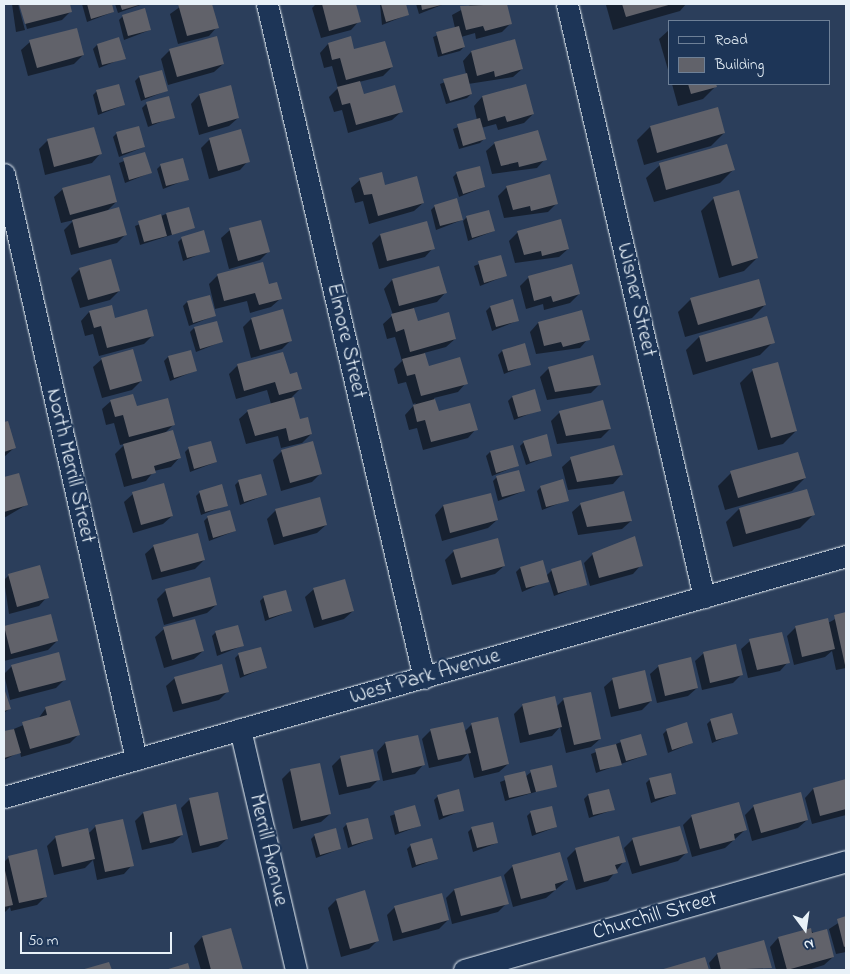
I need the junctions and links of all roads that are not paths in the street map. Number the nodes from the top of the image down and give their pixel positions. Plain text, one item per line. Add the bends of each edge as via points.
1 (267, 4) edge
2 (567, 4) edge
3 (4, 174) edge
4 (846, 556) edge
5 (704, 597) junction
6 (424, 678) junction
7 (240, 729) junction
8 (136, 759) junction
9 (4, 798) edge
10 (846, 861) edge
11 (296, 970) edge
12 (464, 970) edge

1 - 6 street, Elmore Street
2 - 5 street, Wisner Street
3 - 8 street, North Merrill Street
4 - 5 street, West Park Avenue
5 - 6 street, West Park Avenue
6 - 7 street, West Park Avenue
7 - 8 street, West Park Avenue
7 - 11 street, Merrill Avenue
8 - 9 street, West Park Avenue
10 - 12 street, Churchill Street

